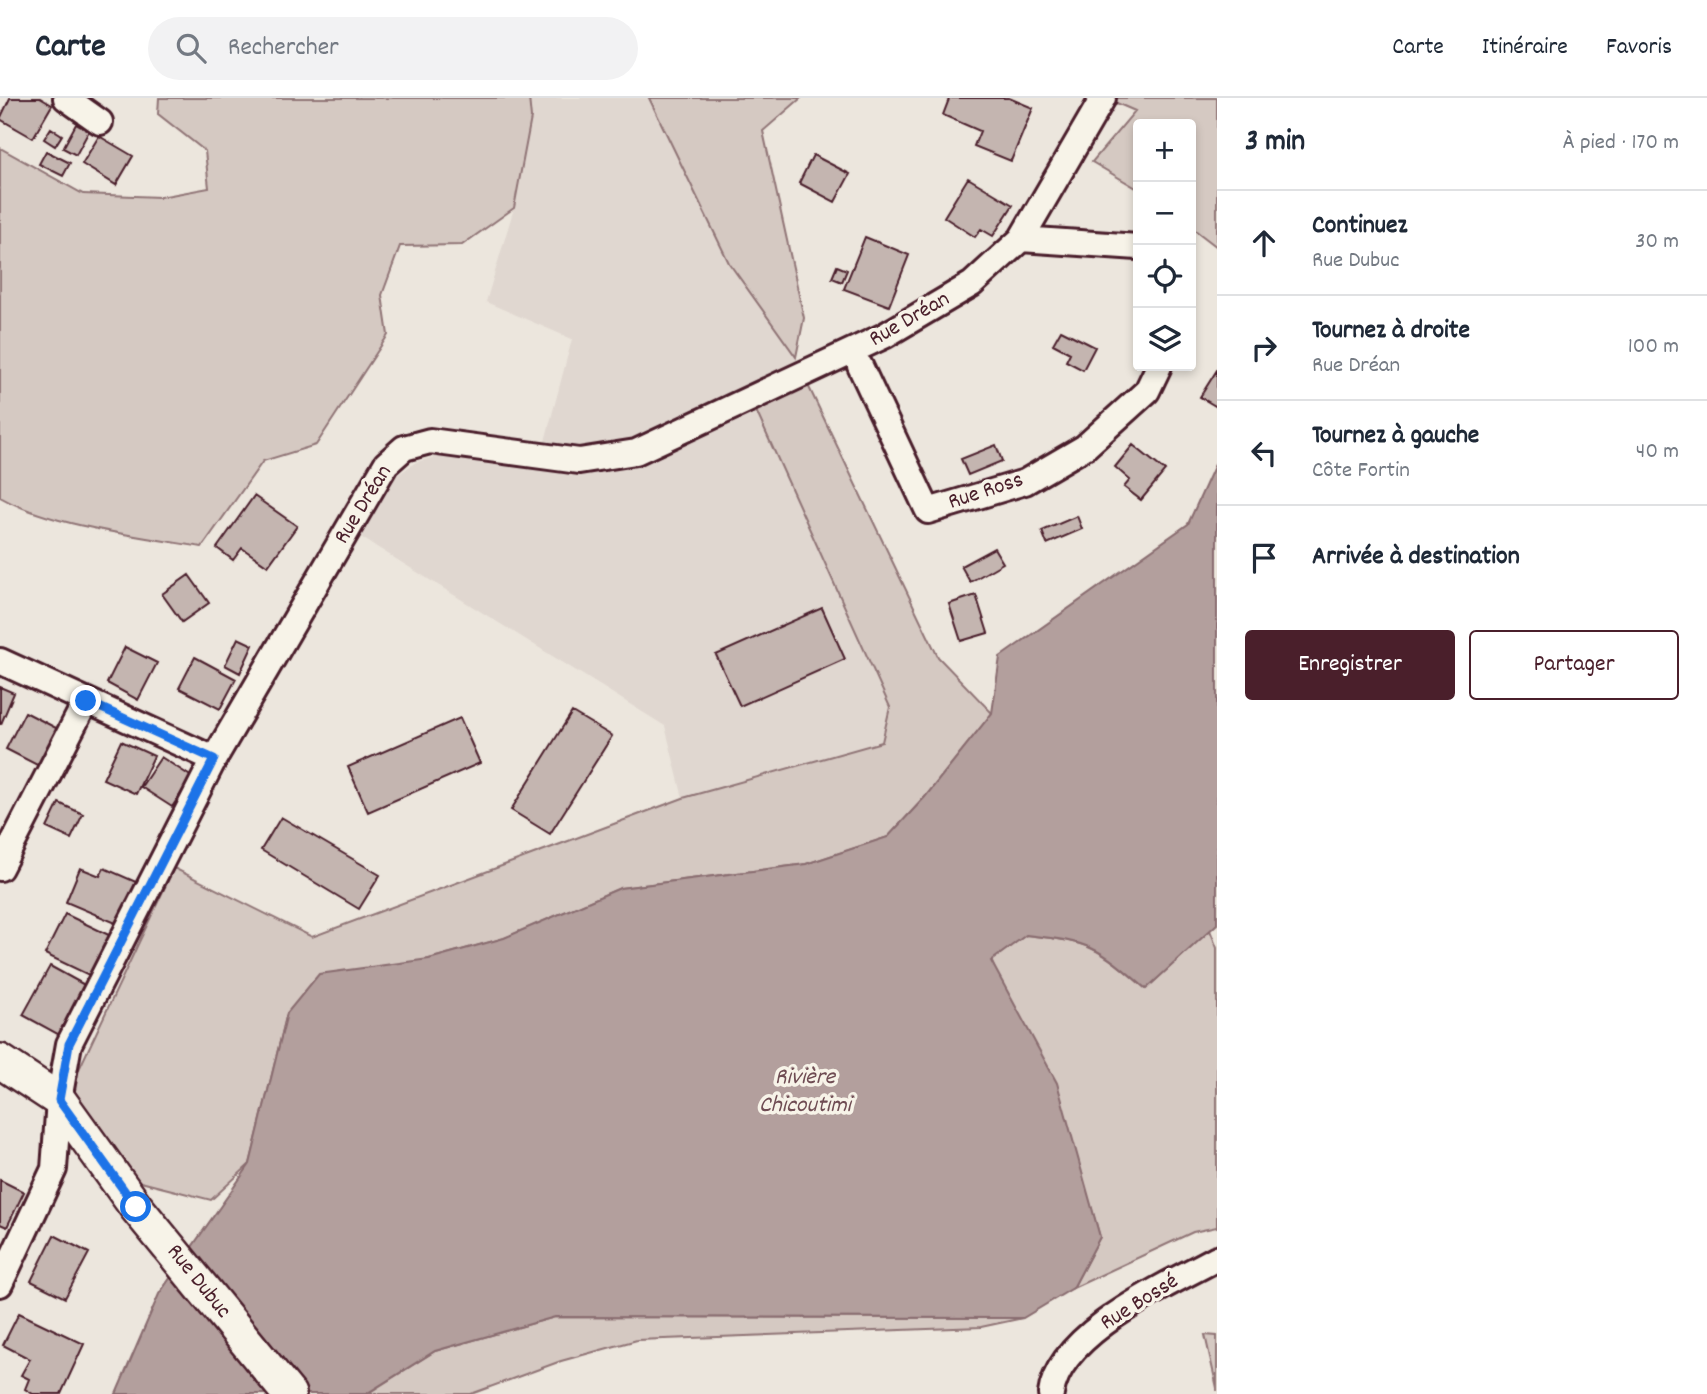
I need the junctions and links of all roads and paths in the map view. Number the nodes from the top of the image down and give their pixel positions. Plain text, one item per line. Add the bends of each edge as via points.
1 (66, 98) edge
2 (1103, 98) edge
3 (100, 122) dead end
4 (1021, 239) junction
5 (1133, 247) edge
6 (860, 366) dead end
7 (1157, 371) edge
8 (0, 660) edge
9 (86, 701) junction
10 (214, 759) junction
11 (0, 867) edge
12 (0, 1061) edge
13 (59, 1100) junction
14 (1217, 1258) edge
15 (0, 1284) edge
16 (289, 1394) edge
17 (1051, 1394) edge

1 - 3 street
2 - 4 street, Rue Dréan
4 - 5 street
4 - 10 street, Rue Dréan via 972,284 884,336 636,452 579,461 430,441 404,448 386,464
6 - 7 street, Rue Ross via 928,511 1025,482 1086,447 1147,391
8 - 9 street
9 - 10 street
9 - 11 street
10 - 13 street, Rue Dréan via 69,1044
12 - 13 street
13 - 15 street, Rue Dréan via 54,1170
13 - 16 street, Rue Dubuc via 136,1207
14 - 17 street, Rue Bossé via 1110,1317 1073,1350

